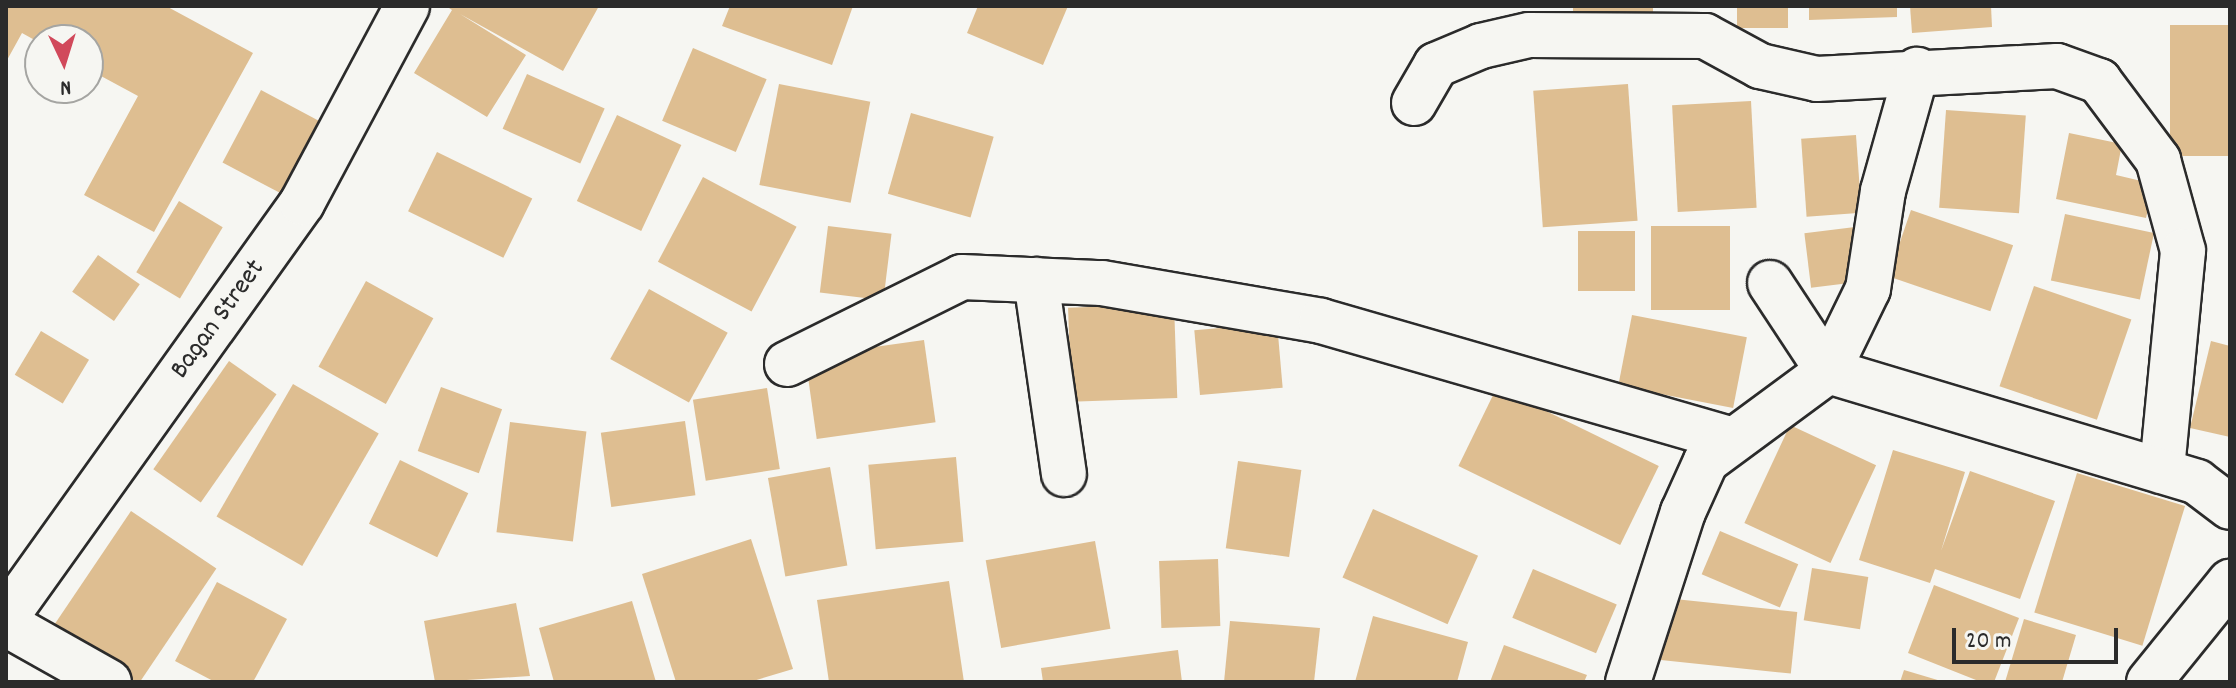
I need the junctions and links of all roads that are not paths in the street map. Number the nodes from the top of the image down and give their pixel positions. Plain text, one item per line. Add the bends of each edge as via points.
1 (407, 6) edge
2 (1702, 21) edge
3 (1917, 70) junction
4 (1414, 103) dead end
5 (1036, 280) junction
6 (1770, 283) dead end
7 (787, 364) dead end
8 (1828, 371) junction
9 (1733, 440) junction
10 (2162, 471) junction
11 (1064, 474) dead end
12 (2230, 507) edge
13 (2230, 582) edge
14 (6, 617) edge
15 (6, 624) edge
16 (109, 682) edge
17 (1628, 682) edge
18 (2149, 682) edge

1 - 14 street, Bagan Street via 302,203
2 - 3 street via 1760,66 1817,79
2 - 4 street via 1529,35 1493,43 1436,65
3 - 8 street via 1883,191 1868,289
3 - 10 street via 2057,66 2099,81 2158,160 2183,251
5 - 7 street via 962,277
5 - 9 street via 1102,283 1321,321
5 - 11 street
6 - 8 street
8 - 9 street
8 - 10 street
9 - 17 street via 1706,461 1694,486
10 - 12 street via 2197,482
13 - 18 street
15 - 16 street

